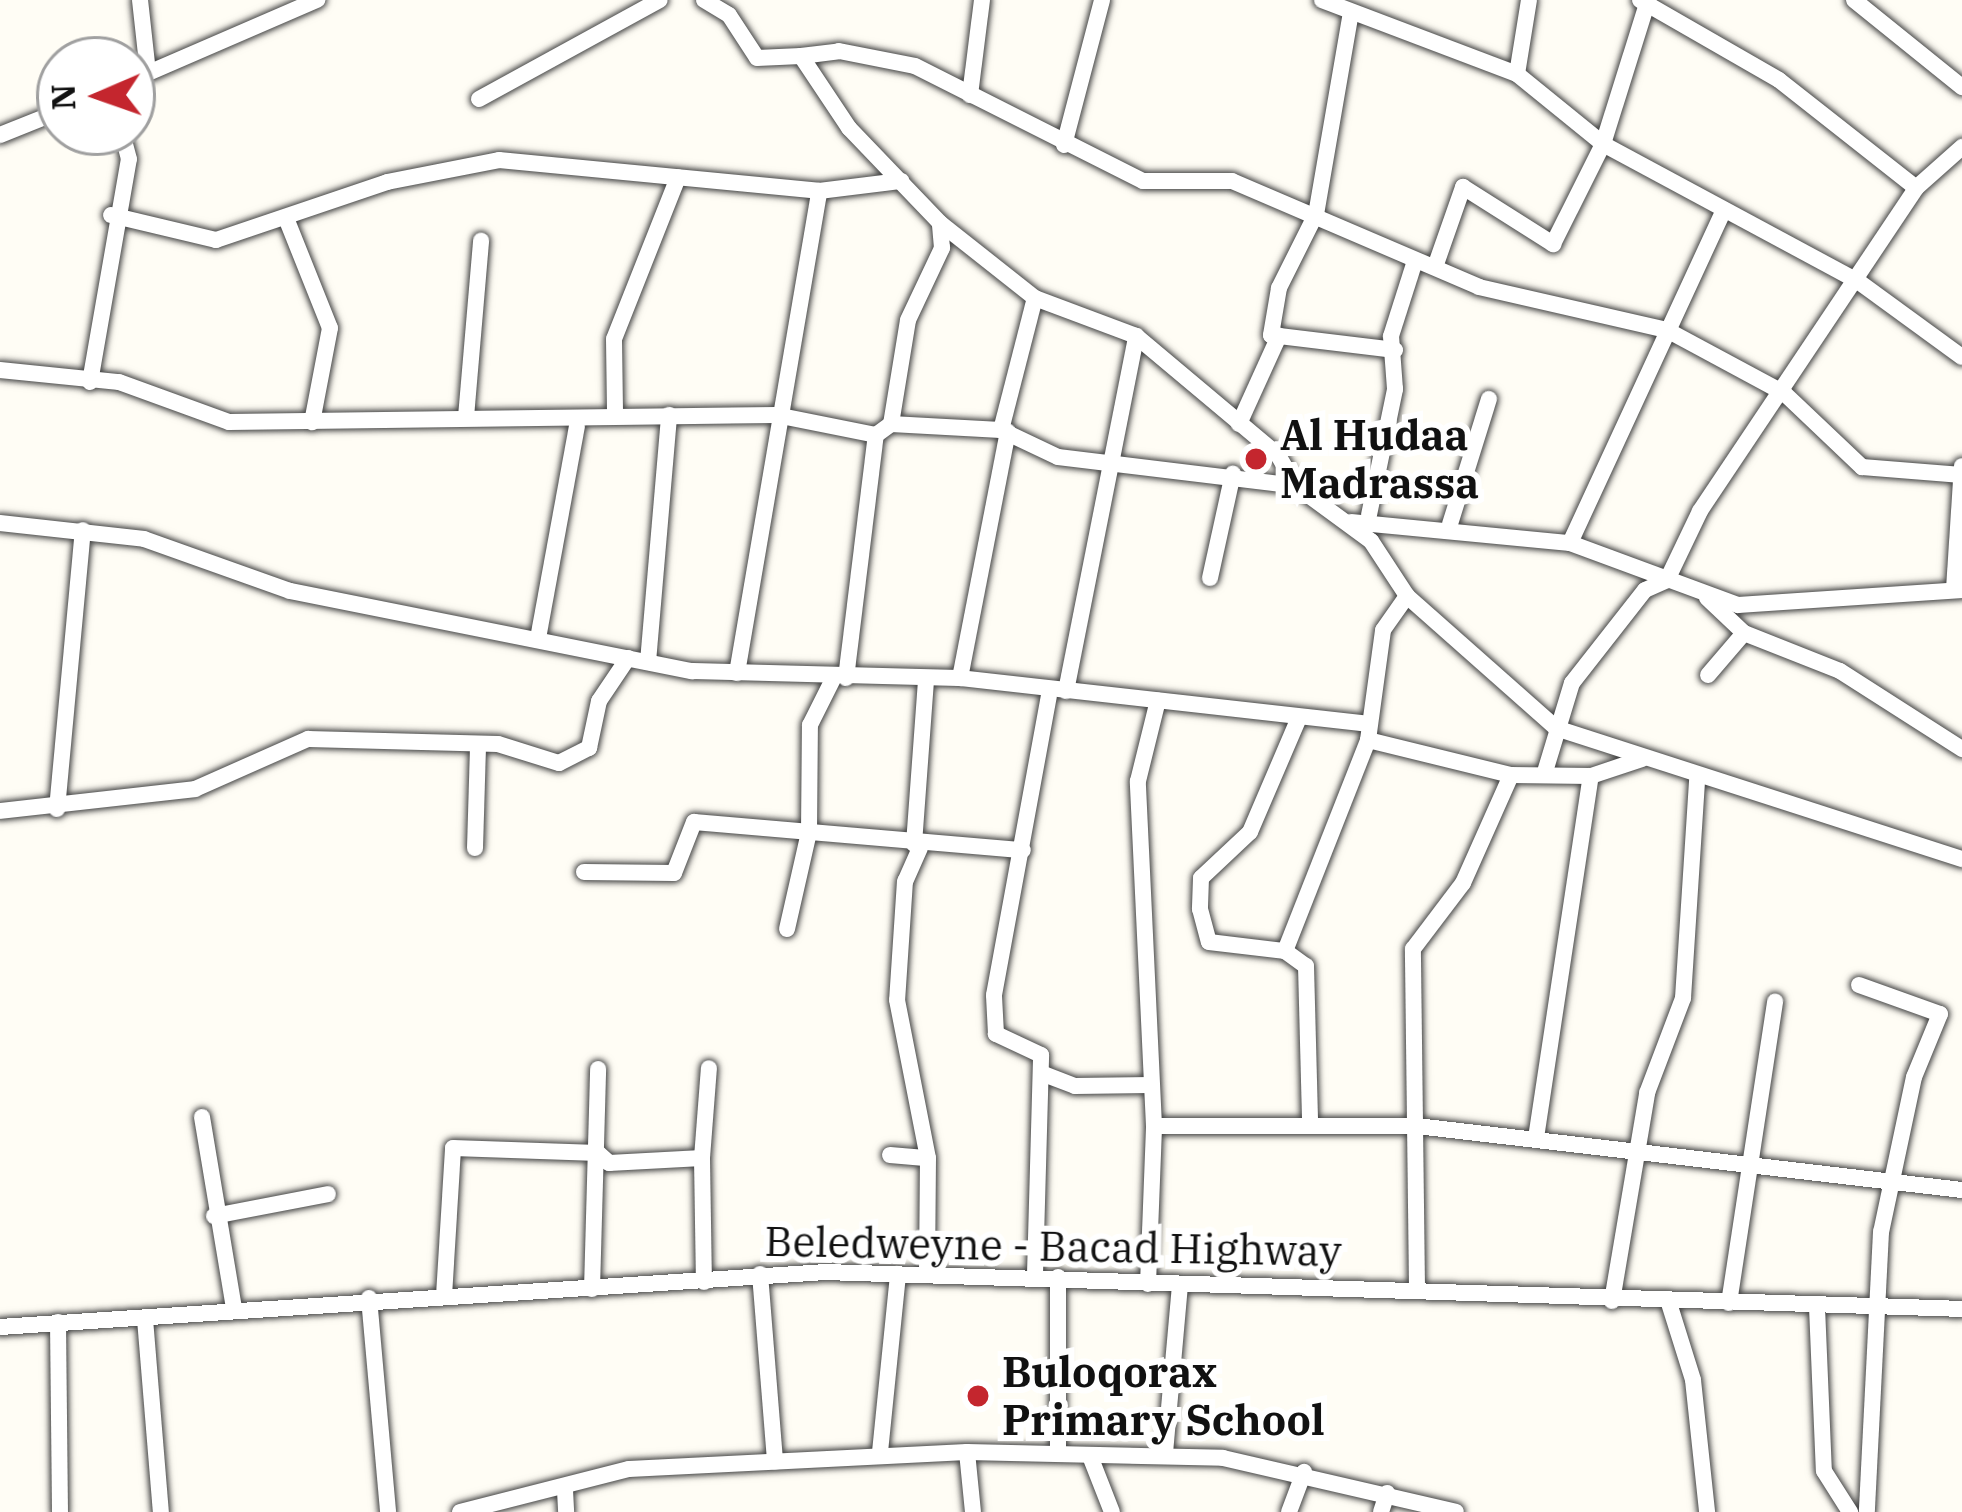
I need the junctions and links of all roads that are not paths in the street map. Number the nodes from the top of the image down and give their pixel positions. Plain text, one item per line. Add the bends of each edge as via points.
1 (140, 0) edge
2 (317, 0) edge
3 (660, 0) edge
4 (704, 0) edge
5 (982, 0) edge
6 (1102, 0) edge
7 (1322, 0) edge
8 (1529, 0) edge
9 (1854, 0) edge
10 (1645, 2) edge
11 (1880, 7) edge
12 (1352, 12) junction
13 (140, 36) edge
14 (801, 56) junction
15 (156, 69) edge
16 (1517, 74) junction
17 (1962, 87) edge
18 (970, 95) junction
19 (479, 99) dead end
20 (36, 121) edge
21 (0, 135) edge
22 (1604, 144) junction
23 (1064, 145) junction
24 (1962, 147) edge
25 (128, 156) edge
26 (678, 176) junction
27 (901, 181) junction
28 (1916, 188) junction
29 (819, 191) junction
30 (1724, 210) junction
31 (1316, 214) junction
32 (112, 215) junction
33 (288, 223) junction
34 (940, 223) junction
35 (481, 241) dead end
36 (1414, 264) junction
37 (1435, 267) junction
38 (1859, 282) junction
39 (1035, 298) junction
40 (1667, 330) junction
41 (1136, 336) junction
42 (1279, 336) junction
43 (1395, 350) junction
44 (1962, 357) edge
45 (0, 370) edge
46 (90, 382) junction
47 (1784, 393) junction
48 (1489, 399) dead end
49 (614, 411) junction
50 (669, 415) junction
51 (776, 415) junction
52 (466, 417) junction
53 (311, 422) junction
54 (1239, 424) junction
55 (577, 426) junction
56 (884, 430) junction
57 (1005, 431) junction
58 (1108, 464) junction
59 (1960, 471) edge
60 (1233, 473) junction
61 (1296, 486) junction
62 (1369, 515) junction
63 (1351, 521) junction
64 (0, 523) edge
65 (1450, 524) junction
66 (82, 530) junction
67 (1570, 543) junction
68 (1210, 578) dead end
69 (1667, 580) junction
70 (1958, 590) edge
71 (1407, 596) junction
72 (1707, 597) junction
73 (539, 633) junction
74 (1744, 633) junction
75 (628, 658) junction
76 (648, 662) junction
77 (737, 673) junction
78 (1708, 675) dead end
79 (840, 678) junction
80 (960, 679) junction
81 (926, 682) junction
82 (1058, 694) junction
83 (1157, 700) junction
84 (1298, 720) junction
85 (1556, 728) junction
86 (1368, 732) junction
87 (478, 746) junction
88 (1962, 749) edge
89 (1642, 759) junction
90 (1511, 775) junction
91 (1544, 776) junction
92 (1591, 776) junction
93 (1697, 779) junction
94 (57, 808) junction
95 (0, 811) edge
96 (808, 832) junction
97 (917, 846) junction
98 (475, 848) dead end
99 (1023, 850) junction
100 (1962, 859) edge
101 (584, 872) dead end
102 (787, 929) dead end
103 (1285, 951) junction
104 (1859, 985) dead end
105 (1775, 1001) dead end
106 (709, 1068) dead end
107 (598, 1069) dead end
108 (1041, 1073) junction
109 (1150, 1084) junction
110 (202, 1117) dead end
111 (1310, 1122) junction
112 (1154, 1126) junction
113 (1418, 1126) junction
114 (1536, 1138) junction
115 (598, 1153) junction
116 (890, 1155) dead end
117 (702, 1158) junction
118 (928, 1158) junction
119 (1644, 1161) junction
120 (1751, 1168) junction
121 (1892, 1181) junction
122 (1962, 1190) edge
123 (328, 1194) dead end
124 (214, 1216) junction
125 (927, 1272) junction
126 (760, 1274) junction
127 (898, 1274) junction
128 (1035, 1274) junction
129 (1058, 1277) junction
130 (704, 1282) junction
131 (1148, 1284) junction
132 (1180, 1285) junction
133 (1417, 1287) junction
134 (592, 1289) junction
135 (444, 1296) junction
136 (369, 1298) junction
137 (1668, 1300) junction
138 (1612, 1301) junction
139 (1730, 1303) junction
140 (1876, 1306) junction
141 (1817, 1307) junction
142 (1962, 1309) edge
143 (234, 1310) junction
144 (145, 1319) junction
145 (58, 1322) junction
146 (0, 1327) edge
147 (880, 1452) junction
148 (967, 1452) junction
149 (1058, 1453) junction
150 (1165, 1453) junction
151 (1090, 1456) junction
152 (775, 1462) junction
153 (1304, 1472) junction
154 (565, 1490) junction
155 (1387, 1493) junction
156 (60, 1512) edge
157 (161, 1512) edge
158 (388, 1512) edge
159 (460, 1512) edge
160 (566, 1512) edge
161 (973, 1512) edge
162 (1112, 1512) edge
163 (1288, 1512) edge
164 (1381, 1512) edge
165 (1456, 1512) edge
166 (1707, 1512) edge
167 (1850, 1512) edge
168 (1868, 1512) edge

1 - 13 street
2 - 15 street
3 - 19 street
4 - 14 street via 729,15 757,58
5 - 18 street
6 - 23 street
7 - 12 street
8 - 16 street
9 - 11 street
10 - 22 street
10 - 28 street via 1779,80
11 - 17 street
12 - 16 street
12 - 31 street
14 - 18 street via 839,51 915,67
14 - 27 street
16 - 22 street
18 - 23 street
20 - 21 street
22 - 30 street
22 - 37 street via 1553,244 1463,187
23 - 31 street via 1143,181 1232,181
24 - 28 street
25 - 32 street
26 - 29 street
26 - 33 street via 554,159 465,163
26 - 49 street via 614,339
27 - 29 street
27 - 34 street
28 - 38 street
29 - 51 street
30 - 38 street
30 - 40 street
31 - 36 street
31 - 42 street via 1279,288
32 - 33 street via 216,240
32 - 46 street
33 - 53 street via 330,328
34 - 39 street
34 - 56 street
35 - 52 street
36 - 37 street
36 - 43 street
37 - 40 street
38 - 44 street
38 - 47 street
39 - 41 street
39 - 57 street
40 - 47 street
40 - 67 street
41 - 54 street
41 - 58 street
42 - 43 street
42 - 54 street
43 - 62 street
45 - 46 street
46 - 53 street via 229,422
47 - 59 street via 1862,467
47 - 69 street
48 - 65 street
49 - 50 street
49 - 55 street
50 - 51 street
50 - 76 street
51 - 56 street
51 - 77 street
52 - 53 street
52 - 55 street via 526,413
54 - 61 street
55 - 73 street
56 - 57 street
56 - 79 street
57 - 58 street via 1058,457
57 - 80 street
58 - 60 street
58 - 82 street
59 - 70 street
60 - 61 street
60 - 68 street
61 - 63 street
62 - 63 street
62 - 65 street
63 - 71 street
64 - 66 street
65 - 67 street
66 - 73 street via 290,591
66 - 94 street
67 - 69 street
69 - 72 street
69 - 85 street via 1645,590 1572,683
70 - 72 street via 1738,605
71 - 85 street
71 - 86 street via 1383,630
72 - 74 street
73 - 75 street
74 - 78 street
74 - 88 street via 1840,670
75 - 76 street
75 - 87 street via 581,756 559,763
76 - 77 street
77 - 79 street
79 - 81 street
79 - 96 street via 809,724
80 - 81 street
80 - 82 street
81 - 97 street
82 - 83 street
82 - 99 street
83 - 84 street
83 - 109 street via 1138,782
84 - 86 street
84 - 103 street via 1250,832 1201,878 1208,942
85 - 89 street
85 - 91 street
86 - 90 street
86 - 103 street
87 - 94 street via 308,740 195,789
87 - 98 street
89 - 92 street
89 - 93 street
90 - 91 street
90 - 113 street via 1463,883 1413,949
91 - 92 street
92 - 114 street
93 - 100 street
93 - 119 street via 1683,998 1647,1093
94 - 95 street
96 - 97 street
96 - 101 street via 694,822 674,873
96 - 102 street
97 - 99 street
97 - 118 street via 905,881 897,1000
99 - 108 street via 996,1034 1041,1055
103 - 111 street via 1306,965
104 - 121 street via 1940,1014
105 - 120 street
106 - 117 street
107 - 115 street
108 - 109 street via 1075,1086
108 - 128 street
109 - 112 street
110 - 124 street
111 - 112 street
111 - 113 street
112 - 131 street
113 - 114 street
113 - 133 street
114 - 119 street
115 - 117 street via 609,1163
115 - 134 street
115 - 135 street via 453,1148
116 - 118 street
117 - 130 street
118 - 125 street
119 - 120 street
119 - 138 street
120 - 121 street
120 - 139 street
121 - 122 street
121 - 140 street
123 - 124 street
124 - 143 street
125 - 127 street, Beledweyne - Bacad Highway
125 - 128 street, Beledweyne - Bacad Highway
126 - 127 street, Beledweyne - Bacad Highway
126 - 130 street, Beledweyne - Bacad Highway
126 - 152 street
127 - 147 street
128 - 129 street, Beledweyne - Bacad Highway
129 - 131 street, Beledweyne - Bacad Highway
129 - 149 street
130 - 134 street, Beledweyne - Bacad Highway
131 - 132 street, Beledweyne - Bacad Highway
132 - 133 street, Beledweyne - Bacad Highway
132 - 150 street
133 - 138 street, Beledweyne - Bacad Highway
134 - 135 street, Beledweyne - Bacad Highway
135 - 136 street, Beledweyne - Bacad Highway
136 - 143 street, Beledweyne - Bacad Highway
136 - 158 street
137 - 138 street, Beledweyne - Bacad Highway
137 - 139 street, Beledweyne - Bacad Highway
137 - 166 street via 1693,1380
139 - 141 street, Beledweyne - Bacad Highway
140 - 141 street, Beledweyne - Bacad Highway
140 - 142 street, Beledweyne - Bacad Highway
140 - 168 street
141 - 167 street via 1824,1471
143 - 144 street, Beledweyne - Bacad Highway
144 - 145 street, Beledweyne - Bacad Highway
144 - 157 street
145 - 146 street, Beledweyne - Bacad Highway
145 - 156 street
147 - 148 street
147 - 152 street
148 - 149 street
148 - 161 street
149 - 151 street
150 - 151 street
150 - 153 street
151 - 162 street
152 - 154 street via 629,1469
153 - 155 street
153 - 163 street
154 - 159 street
154 - 160 street
155 - 164 street
155 - 165 street

